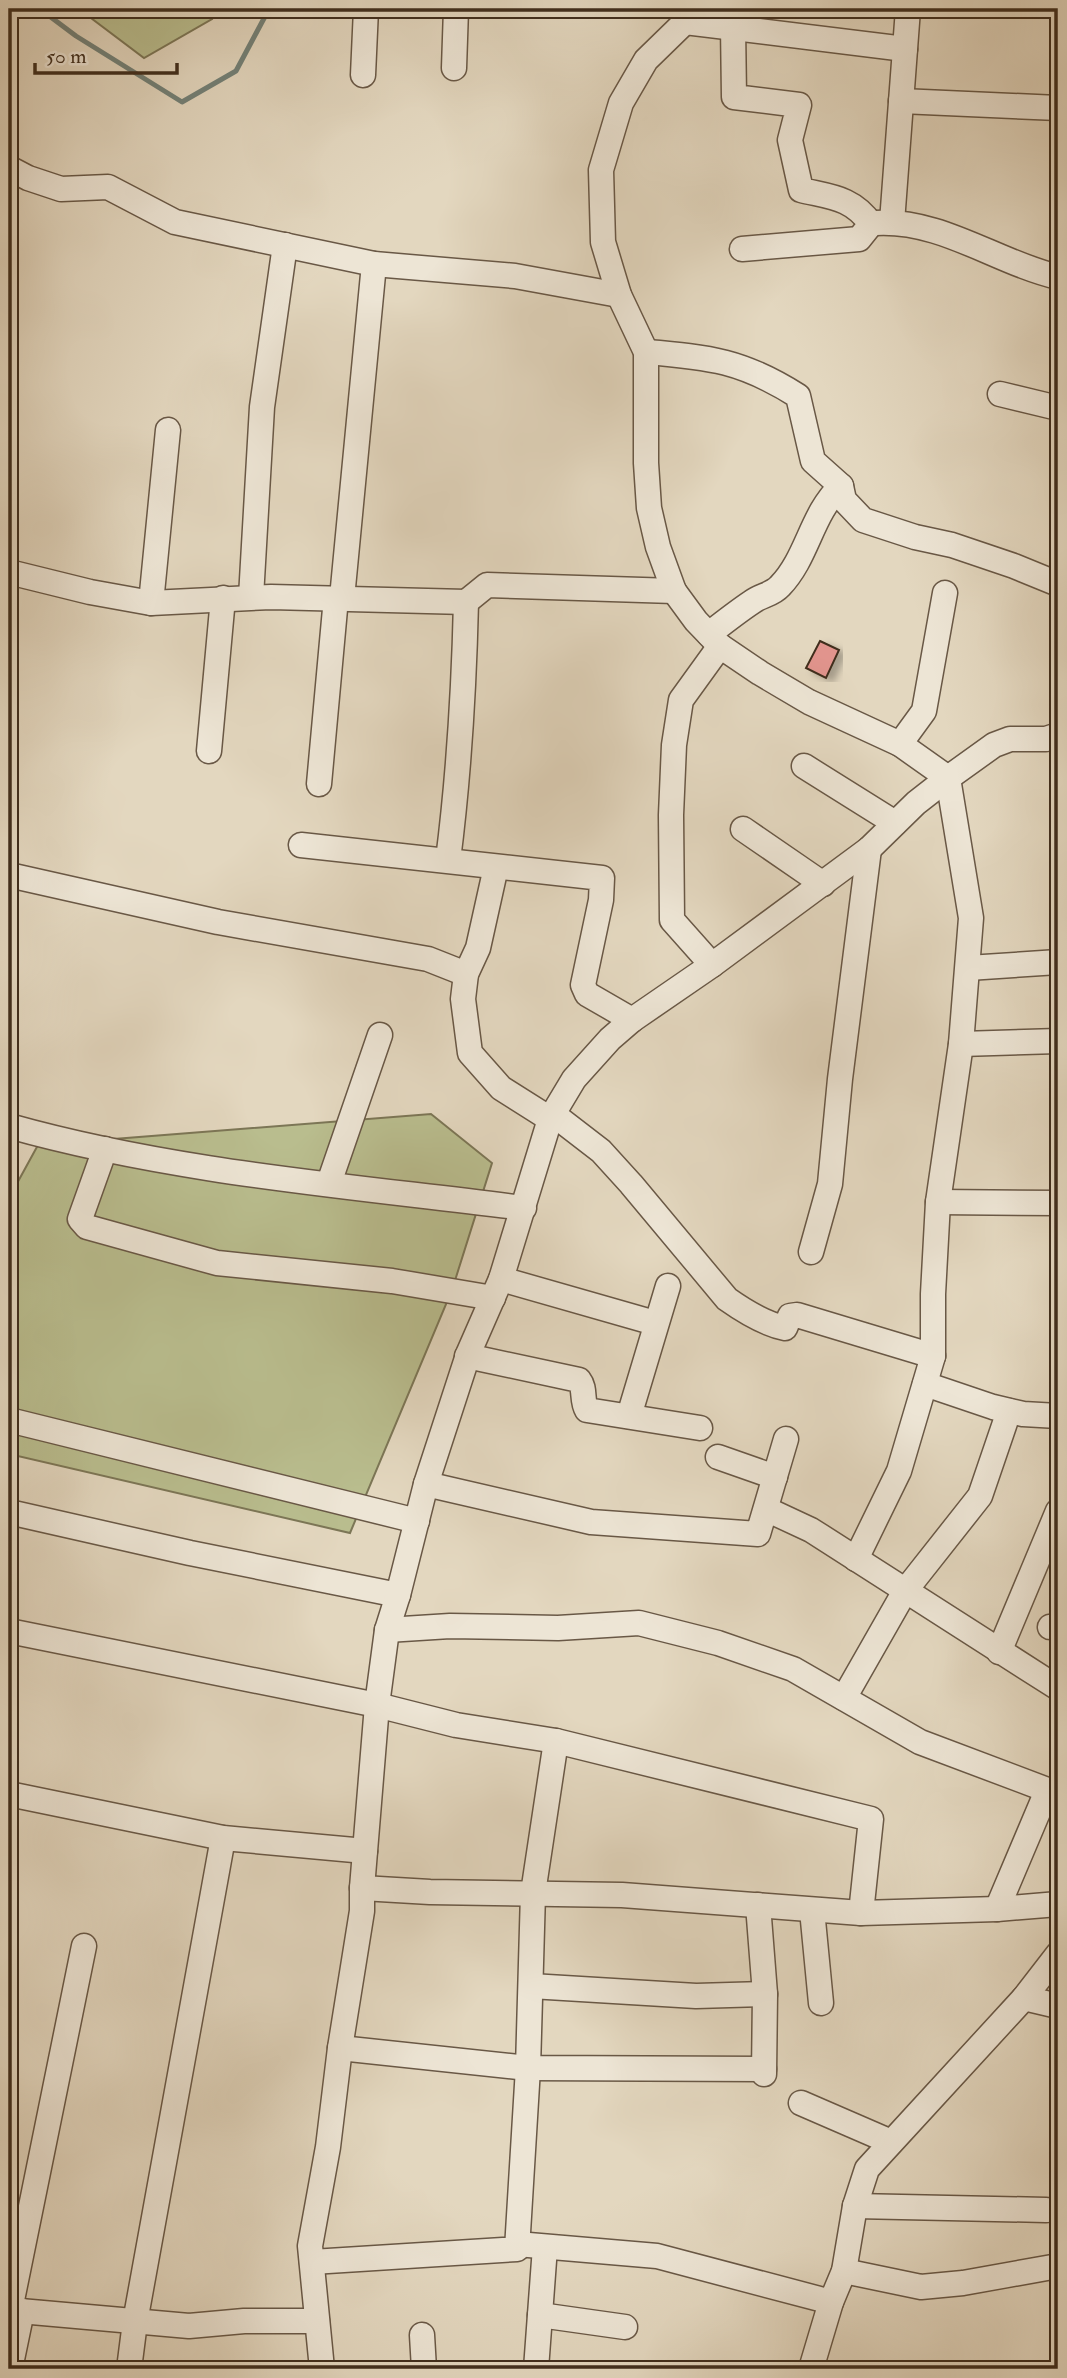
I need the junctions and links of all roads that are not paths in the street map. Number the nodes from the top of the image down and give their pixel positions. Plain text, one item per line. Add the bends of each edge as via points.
1 (366, 9) edge
2 (456, 9) edge
3 (908, 9) edge
4 (685, 15) edge
5 (733, 26) junction
6 (905, 49) junction
7 (454, 68) dead end
8 (363, 75) dead end
9 (901, 101) junction
10 (1058, 108) edge
11 (9, 168) edge
12 (881, 223) junction
13 (285, 245) junction
14 (742, 249) dead end
15 (373, 264) junction
16 (1058, 277) edge
17 (619, 295) junction
18 (646, 352) junction
19 (1000, 394) dead end
20 (1058, 408) edge
21 (168, 430) dead end
22 (841, 486) junction
23 (9, 572) edge
24 (1058, 584) edge
25 (674, 591) junction
26 (945, 593) dead end
27 (251, 597) junction
28 (223, 598) junction
29 (339, 598) junction
30 (466, 602) junction
31 (151, 603) junction
32 (714, 640) junction
33 (1058, 735) edge
34 (900, 744) junction
35 (209, 751) dead end
36 (804, 766) dead end
37 (948, 778) junction
38 (320, 784) dead end
39 (895, 823) junction
40 (743, 829) dead end
41 (301, 845) dead end
42 (869, 849) junction
43 (448, 860) junction
44 (496, 867) junction
45 (9, 875) edge
46 (823, 884) junction
47 (1058, 962) edge
48 (712, 965) junction
49 (968, 968) junction
50 (466, 974) junction
51 (632, 1020) junction
52 (380, 1035) dead end
53 (1058, 1041) edge
54 (961, 1044) junction
55 (551, 1116) junction
56 (9, 1126) edge
57 (105, 1149) junction
58 (329, 1183) junction
59 (938, 1202) junction
60 (1058, 1203) edge
61 (524, 1208) junction
62 (811, 1252) dead end
63 (668, 1286) dead end
64 (497, 1288) junction
65 (655, 1323) junction
66 (467, 1356) junction
67 (933, 1356) junction
68 (925, 1384) junction
69 (1009, 1411) junction
70 (629, 1416) junction
71 (1058, 1416) edge
72 (9, 1420) edge
73 (700, 1428) dead end
74 (786, 1439) dead end
75 (718, 1457) dead end
76 (775, 1477) junction
77 (426, 1484) junction
78 (766, 1509) junction
79 (1058, 1511) edge
80 (9, 1512) edge
81 (417, 1521) junction
82 (856, 1559) junction
83 (905, 1591) junction
84 (398, 1595) junction
85 (387, 1630) junction
86 (9, 1631) edge
87 (999, 1651) junction
88 (1058, 1688) edge
89 (844, 1698) junction
90 (377, 1705) junction
91 (556, 1741) junction
92 (1053, 1792) edge
93 (9, 1794) edge
94 (223, 1838) junction
95 (365, 1851) junction
96 (362, 1888) junction
97 (533, 1893) junction
98 (1058, 1904) edge
99 (758, 1905) junction
100 (997, 1909) junction
101 (812, 1910) junction
102 (861, 1913) junction
103 (84, 1946) dead end
104 (1058, 1954) edge
105 (531, 1986) junction
106 (765, 1994) junction
107 (1024, 1998) junction
108 (821, 2003) dead end
109 (1058, 2006) edge
110 (340, 2048) junction
111 (528, 2068) junction
112 (801, 2103) dead end
113 (891, 2142) junction
114 (855, 2206) junction
115 (1046, 2210) dead end
116 (517, 2244) junction
117 (545, 2247) junction
118 (312, 2262) junction
119 (1058, 2266) edge
120 (844, 2271) junction
121 (831, 2302) junction
122 (14, 2310) edge
123 (540, 2315) junction
124 (317, 2321) junction
125 (135, 2322) junction
126 (625, 2327) dead end
127 (422, 2335) dead end
128 (10, 2369) edge
129 (129, 2369) edge
130 (322, 2369) edge
131 (424, 2369) edge
132 (536, 2369) edge
133 (811, 2369) edge

1 - 8 street
2 - 7 street
3 - 6 street
4 - 5 street
4 - 17 street via 646,60 621,103 601,170 603,242
5 - 6 street
5 - 12 street via 734,97 799,105 790,140 801,190 847,201
6 - 9 street
9 - 10 street
9 - 12 street
11 - 13 street via 61,188 108,187 175,222
12 - 14 street via 859,239
12 - 16 street via 934,229
13 - 15 street
13 - 27 street via 262,407
15 - 17 street via 515,276
15 - 29 street
17 - 18 street
18 - 22 street via 715,358 771,379 798,396 813,461
18 - 25 street via 649,508
19 - 20 street
21 - 31 street
22 - 24 street via 844,500 863,520 952,545
22 - 32 street via 828,498 780,586 755,599
23 - 31 street
25 - 30 street via 487,585
25 - 32 street
26 - 34 street via 924,711
27 - 28 street
27 - 29 street
28 - 31 street
28 - 35 street
29 - 30 street
29 - 38 street
30 - 43 street via 464,704
32 - 34 street via 809,702
32 - 48 street via 681,700 671,815 672,920
33 - 37 street via 994,744
34 - 37 street
36 - 39 street
37 - 39 street
37 - 49 street via 971,918
39 - 42 street
40 - 46 street
41 - 43 street
42 - 46 street
42 - 62 street via 830,1184
43 - 44 street
44 - 50 street via 478,948
44 - 51 street via 602,878 583,985 587,994
45 - 50 street via 218,922 428,959
46 - 48 street
47 - 49 street
48 - 51 street
49 - 54 street
50 - 55 street via 463,999 470,1053 501,1088
51 - 55 street via 574,1079
52 - 58 street
53 - 54 street
54 - 59 street
55 - 61 street
55 - 67 street via 601,1152 736,1306 774,1326 785,1328 790,1316 797,1315
56 - 57 street
57 - 58 street via 198,1167
57 - 64 street via 80,1219 87,1227 217,1263
58 - 61 street
59 - 60 street
59 - 67 street
61 - 64 street
63 - 65 street
64 - 65 street
64 - 66 street
65 - 70 street
66 - 70 street via 579,1380 587,1410
66 - 77 street
67 - 68 street
68 - 69 street
68 - 82 street via 899,1471
69 - 71 street
69 - 83 street via 980,1496
70 - 73 street
72 - 81 street
74 - 76 street
75 - 76 street
76 - 78 street
77 - 78 street via 591,1522 633,1526 758,1534
77 - 81 street
78 - 82 street
79 - 87 street
80 - 84 street
81 - 84 street
82 - 83 street
83 - 87 street
83 - 89 street
84 - 85 street
85 - 89 street via 639,1623 793,1669
85 - 90 street
86 - 90 street
87 - 88 street
89 - 92 street via 920,1742
90 - 91 street via 456,1725
90 - 95 street
91 - 97 street
91 - 102 street via 871,1819
92 - 100 street
93 - 94 street
94 - 95 street
94 - 125 street
95 - 96 street
96 - 97 street
96 - 110 street
97 - 99 street
97 - 105 street
98 - 100 street
99 - 101 street
99 - 106 street
100 - 102 street
101 - 102 street
101 - 108 street
103 - 122 street
104 - 107 street
105 - 106 street via 696,1996
105 - 111 street
106 - 111 street via 764,2071
107 - 109 street
107 - 113 street
110 - 111 street
110 - 118 street via 310,2246
111 - 116 street
112 - 113 street
113 - 114 street via 867,2169
114 - 115 street
114 - 120 street
116 - 117 street
116 - 118 street via 517,2249
117 - 121 street via 657,2256
117 - 123 street
118 - 124 street
119 - 120 street via 921,2287
120 - 121 street
121 - 133 street
122 - 125 street
122 - 128 street
123 - 126 street
123 - 132 street
124 - 125 street via 189,2326
124 - 130 street
125 - 129 street
127 - 131 street

